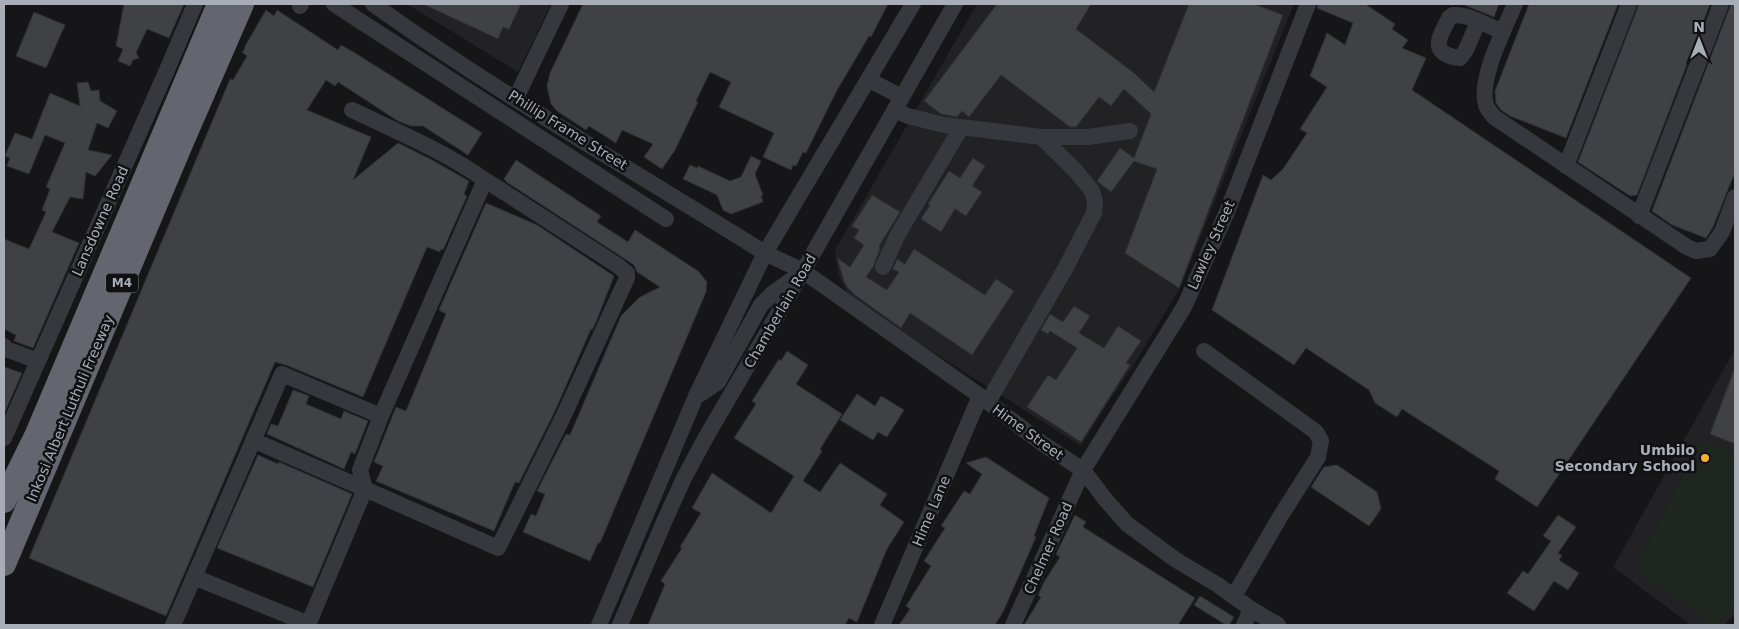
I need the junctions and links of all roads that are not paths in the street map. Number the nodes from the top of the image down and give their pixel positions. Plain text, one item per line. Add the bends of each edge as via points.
1 (195, 4) edge
2 (219, 4) edge
3 (242, 4) edge
4 (334, 4) edge
5 (373, 4) edge
6 (561, 4) edge
7 (913, 4) edge
8 (955, 4) edge
9 (1308, 4) edge
10 (1514, 4) edge
11 (1630, 4) edge
12 (1721, 4) edge
13 (1478, 22) dead end
14 (1503, 32) junction
15 (869, 80) junction
16 (516, 98) junction
17 (898, 103) junction
18 (352, 110) dead end
19 (961, 128) junction
20 (1130, 131) dead end
21 (1041, 137) junction
22 (1566, 166) junction
23 (485, 180) junction
24 (1735, 197) edge
25 (1639, 216) junction
26 (666, 219) dead end
27 (765, 253) junction
28 (883, 267) dead end
29 (803, 272) junction
30 (4, 346) edge
31 (1204, 351) dead end
32 (38, 361) junction
33 (696, 396) junction
34 (984, 399) junction
35 (381, 416) junction
36 (683, 427) junction
37 (706, 437) junction
38 (4, 438) edge
39 (253, 440) junction
40 (1082, 470) junction
41 (365, 489) junction
42 (4, 501) edge
43 (4, 564) edge
44 (194, 577) junction
45 (1234, 596) junction
46 (1251, 609) junction
47 (309, 624) edge
48 (173, 625) edge
49 (599, 625) edge
50 (620, 625) edge
51 (882, 625) edge
52 (1013, 625) edge
53 (1244, 625) edge
54 (1278, 625) edge

1 - 32 street, Lansdowne Road
2 - 42 highway, Inkosi Albert Luthuli Freeway / M4 via 37,434
3 - 43 highway, Inkosi Albert Luthuli Freeway / M4
4 - 26 street
5 - 16 street, Phillip Frame Street
6 - 16 street
7 - 15 street
8 - 17 street, Chamberlain Road
9 - 40 street, Lawley Street via 1227,212 1184,307
10 - 14 street
11 - 22 street
12 - 25 street
13 - 14 street
14 - 22 street via 1486,83 1486,106 1494,117
15 - 17 street
15 - 27 street
16 - 27 street, Phillip Frame Street
17 - 19 street via 917,118
17 - 29 street, Chamberlain Road
18 - 23 street via 438,151
19 - 21 street
19 - 28 street via 898,234
20 - 21 street via 1095,136
21 - 34 street, Hime Lane via 1076,170 1092,191 1094,213 1055,286
22 - 25 street
23 - 35 street
23 - 41 street via 617,265 627,278 498,548
24 - 25 street via 1716,243 1702,251 1687,247
27 - 29 street, Hime Street
27 - 33 street
29 - 33 street via 761,305 718,382
29 - 34 street, Hime Street
29 - 37 street, Chamberlain Road
30 - 32 street
31 - 45 street via 1316,432 1321,441 1318,457
32 - 38 street, Lansdowne Road
33 - 36 street
34 - 40 street, Hime Street
34 - 51 street, Hime Lane
35 - 39 street via 282,374
35 - 41 street via 360,470
36 - 37 street
36 - 49 street
37 - 50 street, Chamberlain Road via 684,478
39 - 41 street
39 - 44 street
40 - 45 street, Hime Street via 1128,524 1176,560
40 - 52 street, Chelmer Road
41 - 47 street
44 - 47 street
44 - 48 street
45 - 46 street, Hime Street
46 - 53 street
46 - 54 street, Hime Street

